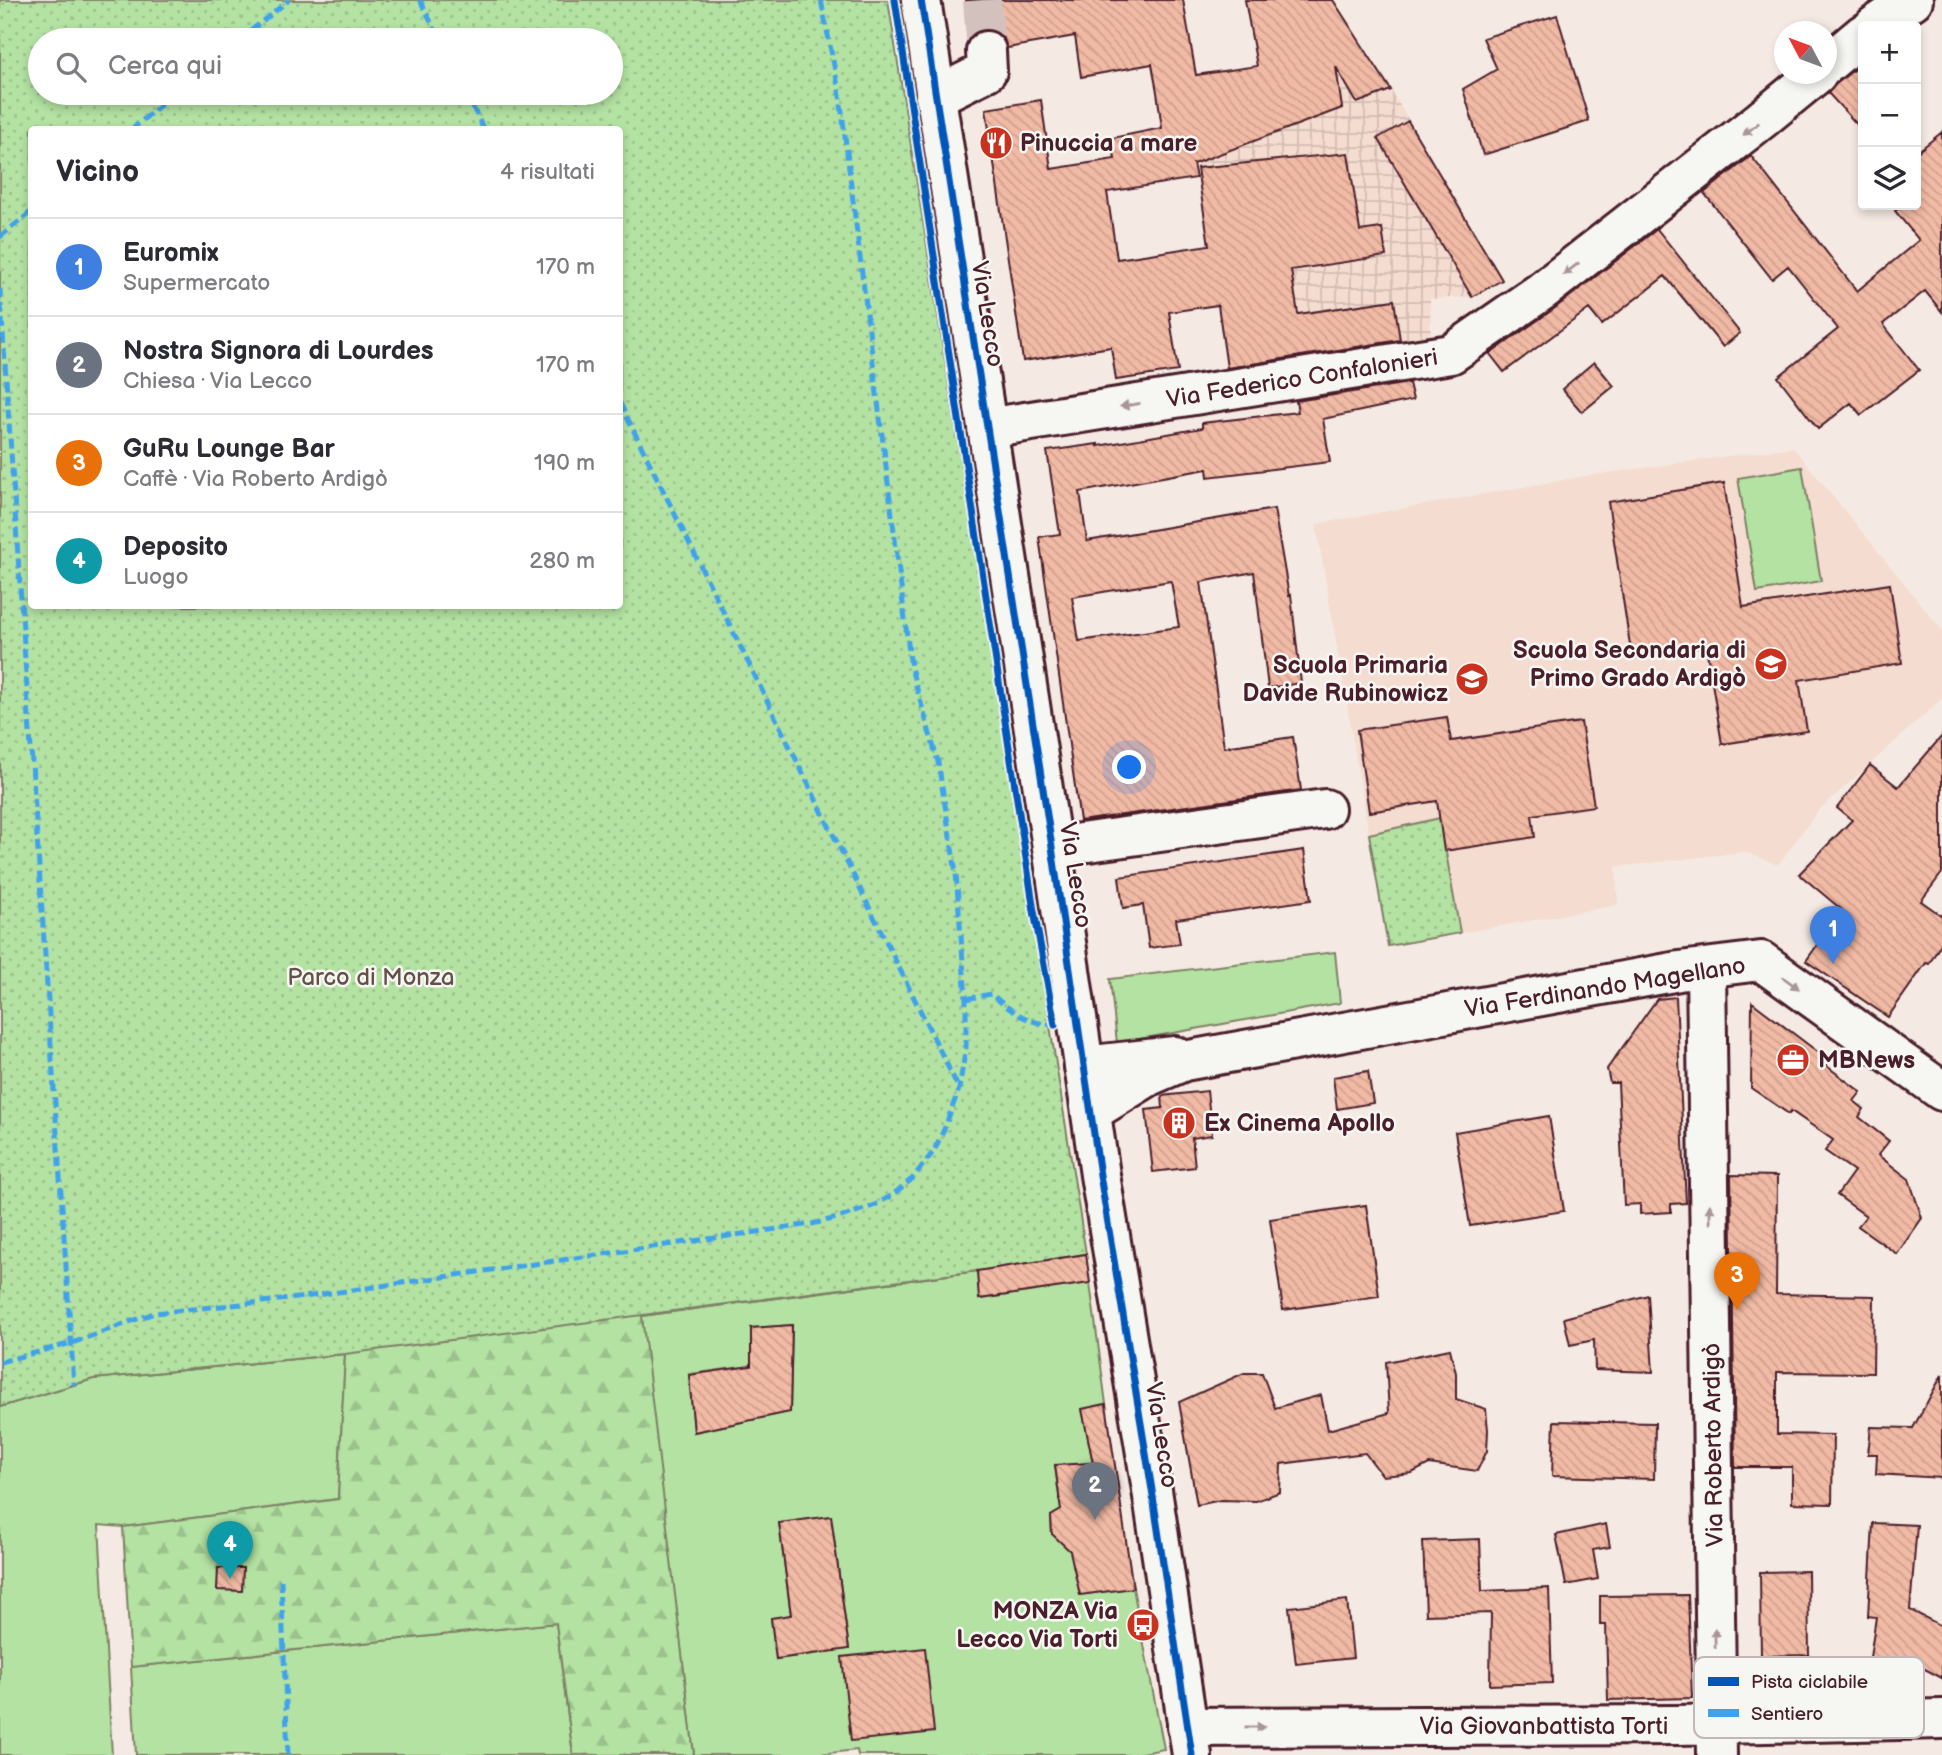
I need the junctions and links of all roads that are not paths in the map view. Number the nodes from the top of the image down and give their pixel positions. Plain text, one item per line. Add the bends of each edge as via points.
1 (921, 0) edge
2 (1913, 0) edge
3 (1882, 21) edge
4 (1858, 38) edge
5 (986, 51) tunnel mouth
6 (1837, 56) edge
7 (1805, 84) edge
8 (935, 97) junction
9 (987, 428) junction
10 (1325, 809) dead end
11 (1052, 847) junction
12 (1706, 968) junction
13 (1230, 1052) junction
14 (1084, 1066) junction
15 (1942, 1091) edge
16 (1091, 1112) junction
17 (1715, 1657) edge
18 (1942, 1719) edge
19 (1924, 1721) edge
20 (1738, 1738) edge
21 (1716, 1740) edge
22 (1189, 1741) edge

1 - 8 street, Via Lecco
2 - 3 street
4 - 6 street
5 - 8 street via 988,71
7 -> 9 street, Via Federico Confalonieri via 1542,291 1451,354
8 - 9 street, Via Lecco
9 - 11 street, Via Lecco
10 - 11 street
11 - 14 street, Via Lecco
12 - 13 street, Via Ferdinando Magellano
12 -> 15 street, Via Ferdinando Magellano via 1761,961
17 -> 12 street, Via Roberto Ardigò
13 - 14 street, Via Ferdinando Magellano
13 - 16 street, Via Ferdinando Magellano via 1184,1061
14 - 16 street, Via Lecco
16 - 22 street, Via Lecco
18 - 19 street, Via Giovanbattista Torti
20 - 21 street, Via Giovanbattista Torti
22 -> 21 street, Via Giovanbattista Torti

